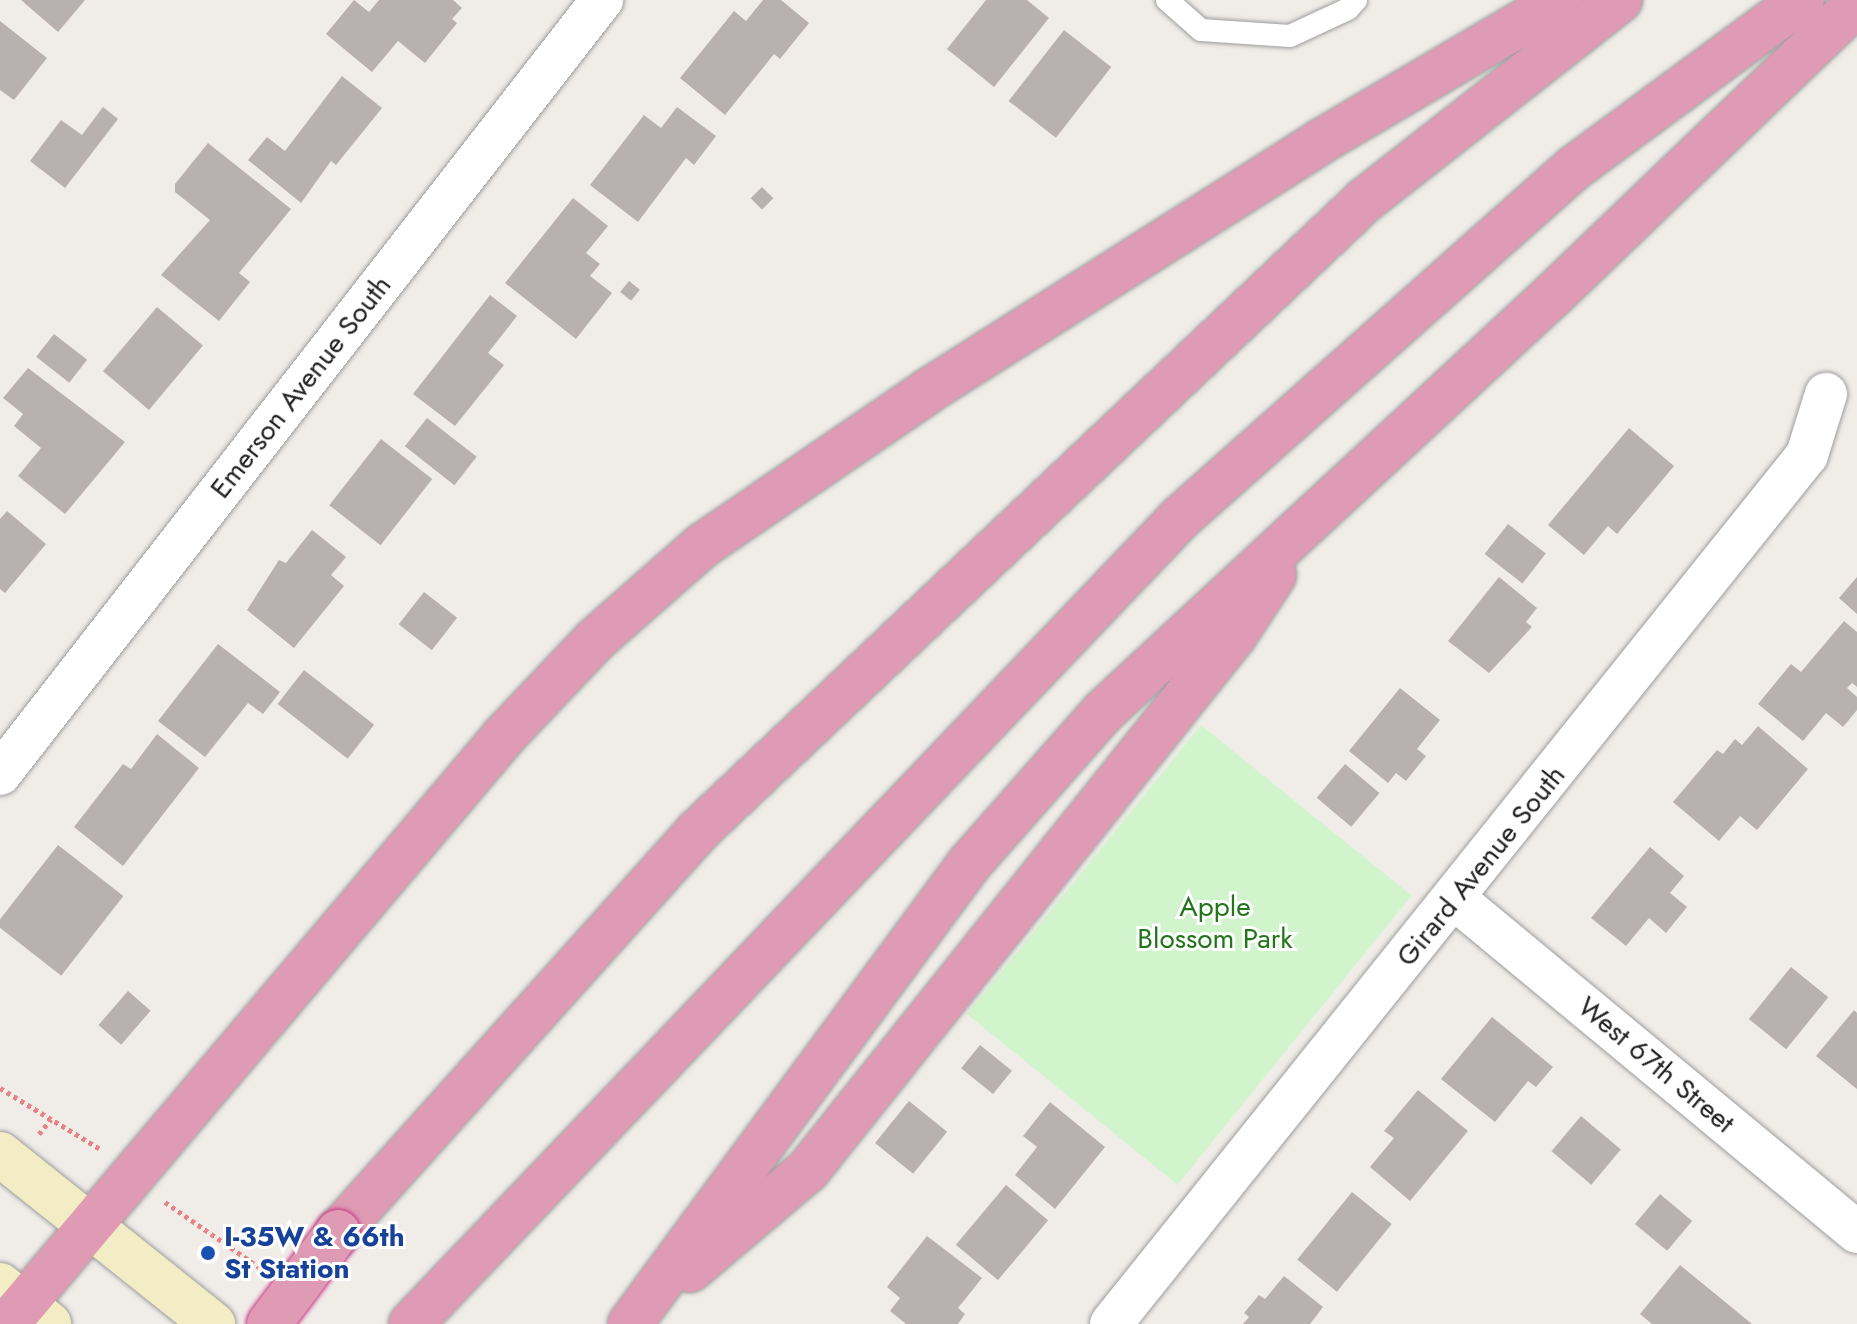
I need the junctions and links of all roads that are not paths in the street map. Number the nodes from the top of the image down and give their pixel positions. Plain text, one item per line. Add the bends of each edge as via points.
1 (602, 0) edge
2 (1167, 0) edge
3 (1356, 0) edge
4 (1561, 0) edge
5 (1620, 0) edge
6 (1802, 0) edge
7 (1857, 3) edge
8 (1826, 394) dead end
9 (1318, 509) junction
10 (0, 774) edge
11 (1455, 899) junction
12 (0, 1154) edge
13 (87, 1224) junction
14 (1857, 1232) edge
15 (20, 1309) edge
16 (418, 1316) edge
17 (631, 1321) edge
18 (213, 1324) edge
19 (269, 1324) edge
20 (1111, 1324) edge

1 - 10 street, Emerson Avenue South
2 - 3 lane via 1201,30 1290,36 1348,9
4 - 13 highway via 1320,142 928,391 702,546 595,640 504,736
5 - 19 highway, bridge via 1365,200 709,820 338,1232
6 - 16 highway via 1574,168 1180,518
7 - 9 highway via 1553,295
8 - 11 street, Girard Avenue South via 1807,455
9 - 17 highway via 1102,713 969,864
9 - 17 highway via 1234,636 808,1170
11 - 14 street, West 67th Street
11 - 20 street, Girard Avenue South
12 - 13 main road
13 - 15 highway
13 - 18 main road

